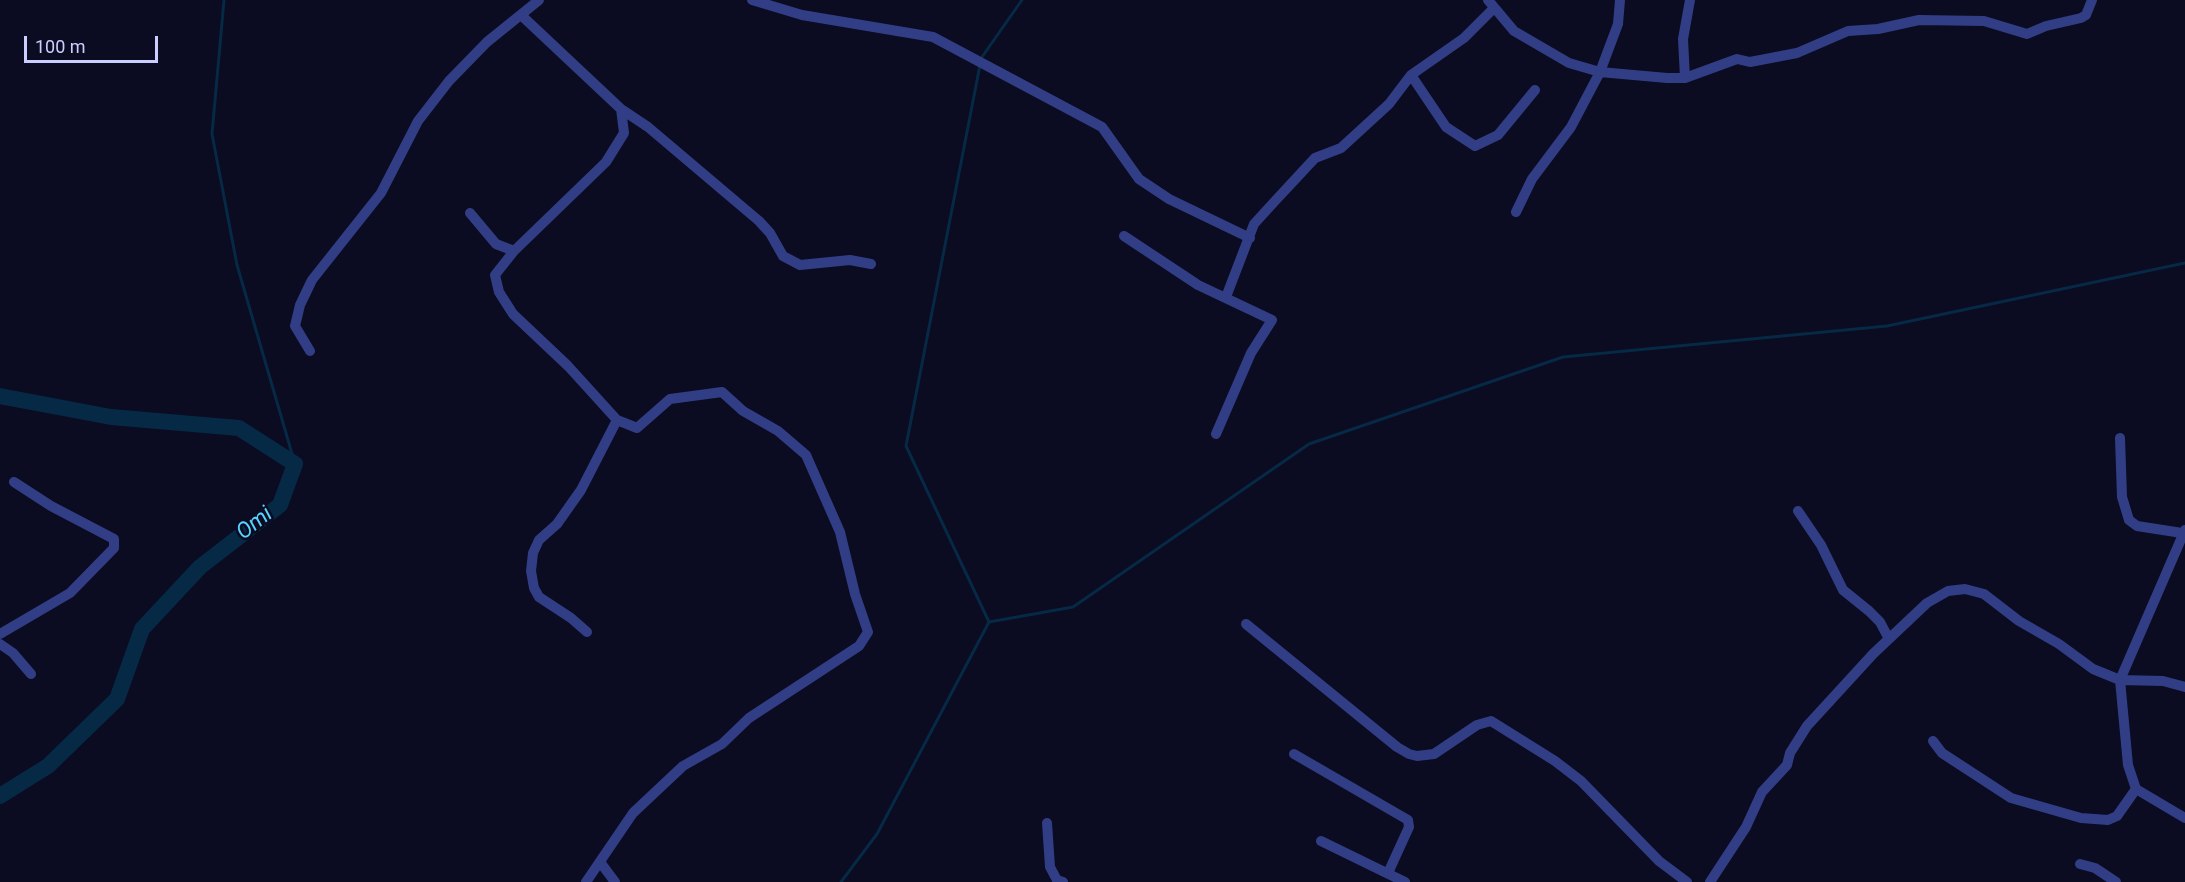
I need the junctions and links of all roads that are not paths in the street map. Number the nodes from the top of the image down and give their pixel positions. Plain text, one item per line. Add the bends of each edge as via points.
1 (539, 0) edge
2 (752, 0) edge
3 (1620, 0) edge
4 (1690, 0) edge
5 (2092, 0) edge
6 (1490, 4) edge
7 (520, 15) junction
8 (1600, 72) junction
9 (1411, 75) junction
10 (1685, 78) junction
11 (1535, 90) dead end
12 (621, 109) junction
13 (1516, 212) dead end
14 (470, 213) dead end
15 (1124, 236) dead end
16 (1250, 238) junction
17 (514, 251) junction
18 (871, 264) dead end
19 (1226, 297) junction
20 (310, 351) dead end
21 (617, 420) junction
22 (1216, 434) dead end
23 (2120, 438) dead end
24 (14, 482) dead end
25 (1798, 511) dead end
26 (2184, 532) edge
27 (1246, 624) dead end
28 (587, 632) dead end
29 (0, 633) edge
30 (1889, 639) junction
31 (0, 644) edge
32 (31, 674) dead end
33 (2120, 680) junction
34 (2185, 687) edge
35 (1933, 741) dead end
36 (1294, 754) dead end
37 (2136, 789) junction
38 (2185, 818) edge
39 (1047, 823) dead end
40 (1321, 841) dead end
41 (600, 862) junction
42 (2080, 864) dead end
43 (1388, 873) junction
44 (586, 882) edge
45 (615, 882) edge
46 (1063, 882) edge
47 (1405, 882) edge
48 (1687, 882) edge
49 (1710, 882) edge
50 (2116, 882) edge

1 - 7 street
2 - 16 street via 802,15 933,37 1102,128 1139,179 1169,199
3 - 8 street via 1618,24
4 - 10 street via 1683,39
5 - 10 street via 2081,18 2027,34 1984,21 1919,20 1848,31 1797,53 1759,61 1737,59
6 - 8 street via 1514,31 1556,57
6 - 9 street via 1464,38
7 - 12 street
7 - 20 street via 487,42 443,89 418,121 381,193 312,280 295,326
8 - 10 street
8 - 13 street via 1571,127 1532,179
9 - 11 street via 1446,127 1474,146 1498,135
9 - 16 street via 1389,104 1341,148 1315,158 1254,224
12 - 17 street via 624,133 606,162
12 - 18 street via 648,127 759,221 783,256 800,265 850,260
14 - 17 street via 496,244
15 - 19 street via 1198,285
16 - 19 street
17 - 21 street via 495,276 499,292 513,314
19 - 22 street via 1272,320 1251,353
21 - 28 street via 581,490 557,524 539,540 533,553 531,571 539,597
21 - 41 street via 637,428 670,399 723,392 743,411 778,431 806,455 820,484 840,532 868,632 859,646 802,680 749,718 722,744 683,766 633,813
23 - 26 street via 2122,497 2129,520 2137,526
24 - 29 street via 114,539 114,548 70,593
25 - 30 street via 1821,545 1843,590 1880,622
26 - 33 street
27 - 48 street via 1408,754 1434,754 1477,725 1491,721 1581,781 1659,861
30 - 33 street via 1927,603 1948,591 1965,589 1984,594 2093,669
30 - 49 street via 1807,726 1787,765 1762,792 1746,827
31 - 32 street
33 - 34 street via 2163,681
33 - 37 street via 2128,765
35 - 37 street via 1942,753 2001,794 2081,818 2108,820 2117,816
36 - 43 street via 1408,820 1409,827
37 - 38 street
39 - 46 street via 1050,867
40 - 43 street
41 - 44 street
41 - 45 street
42 - 50 street via 2095,868
43 - 47 street

